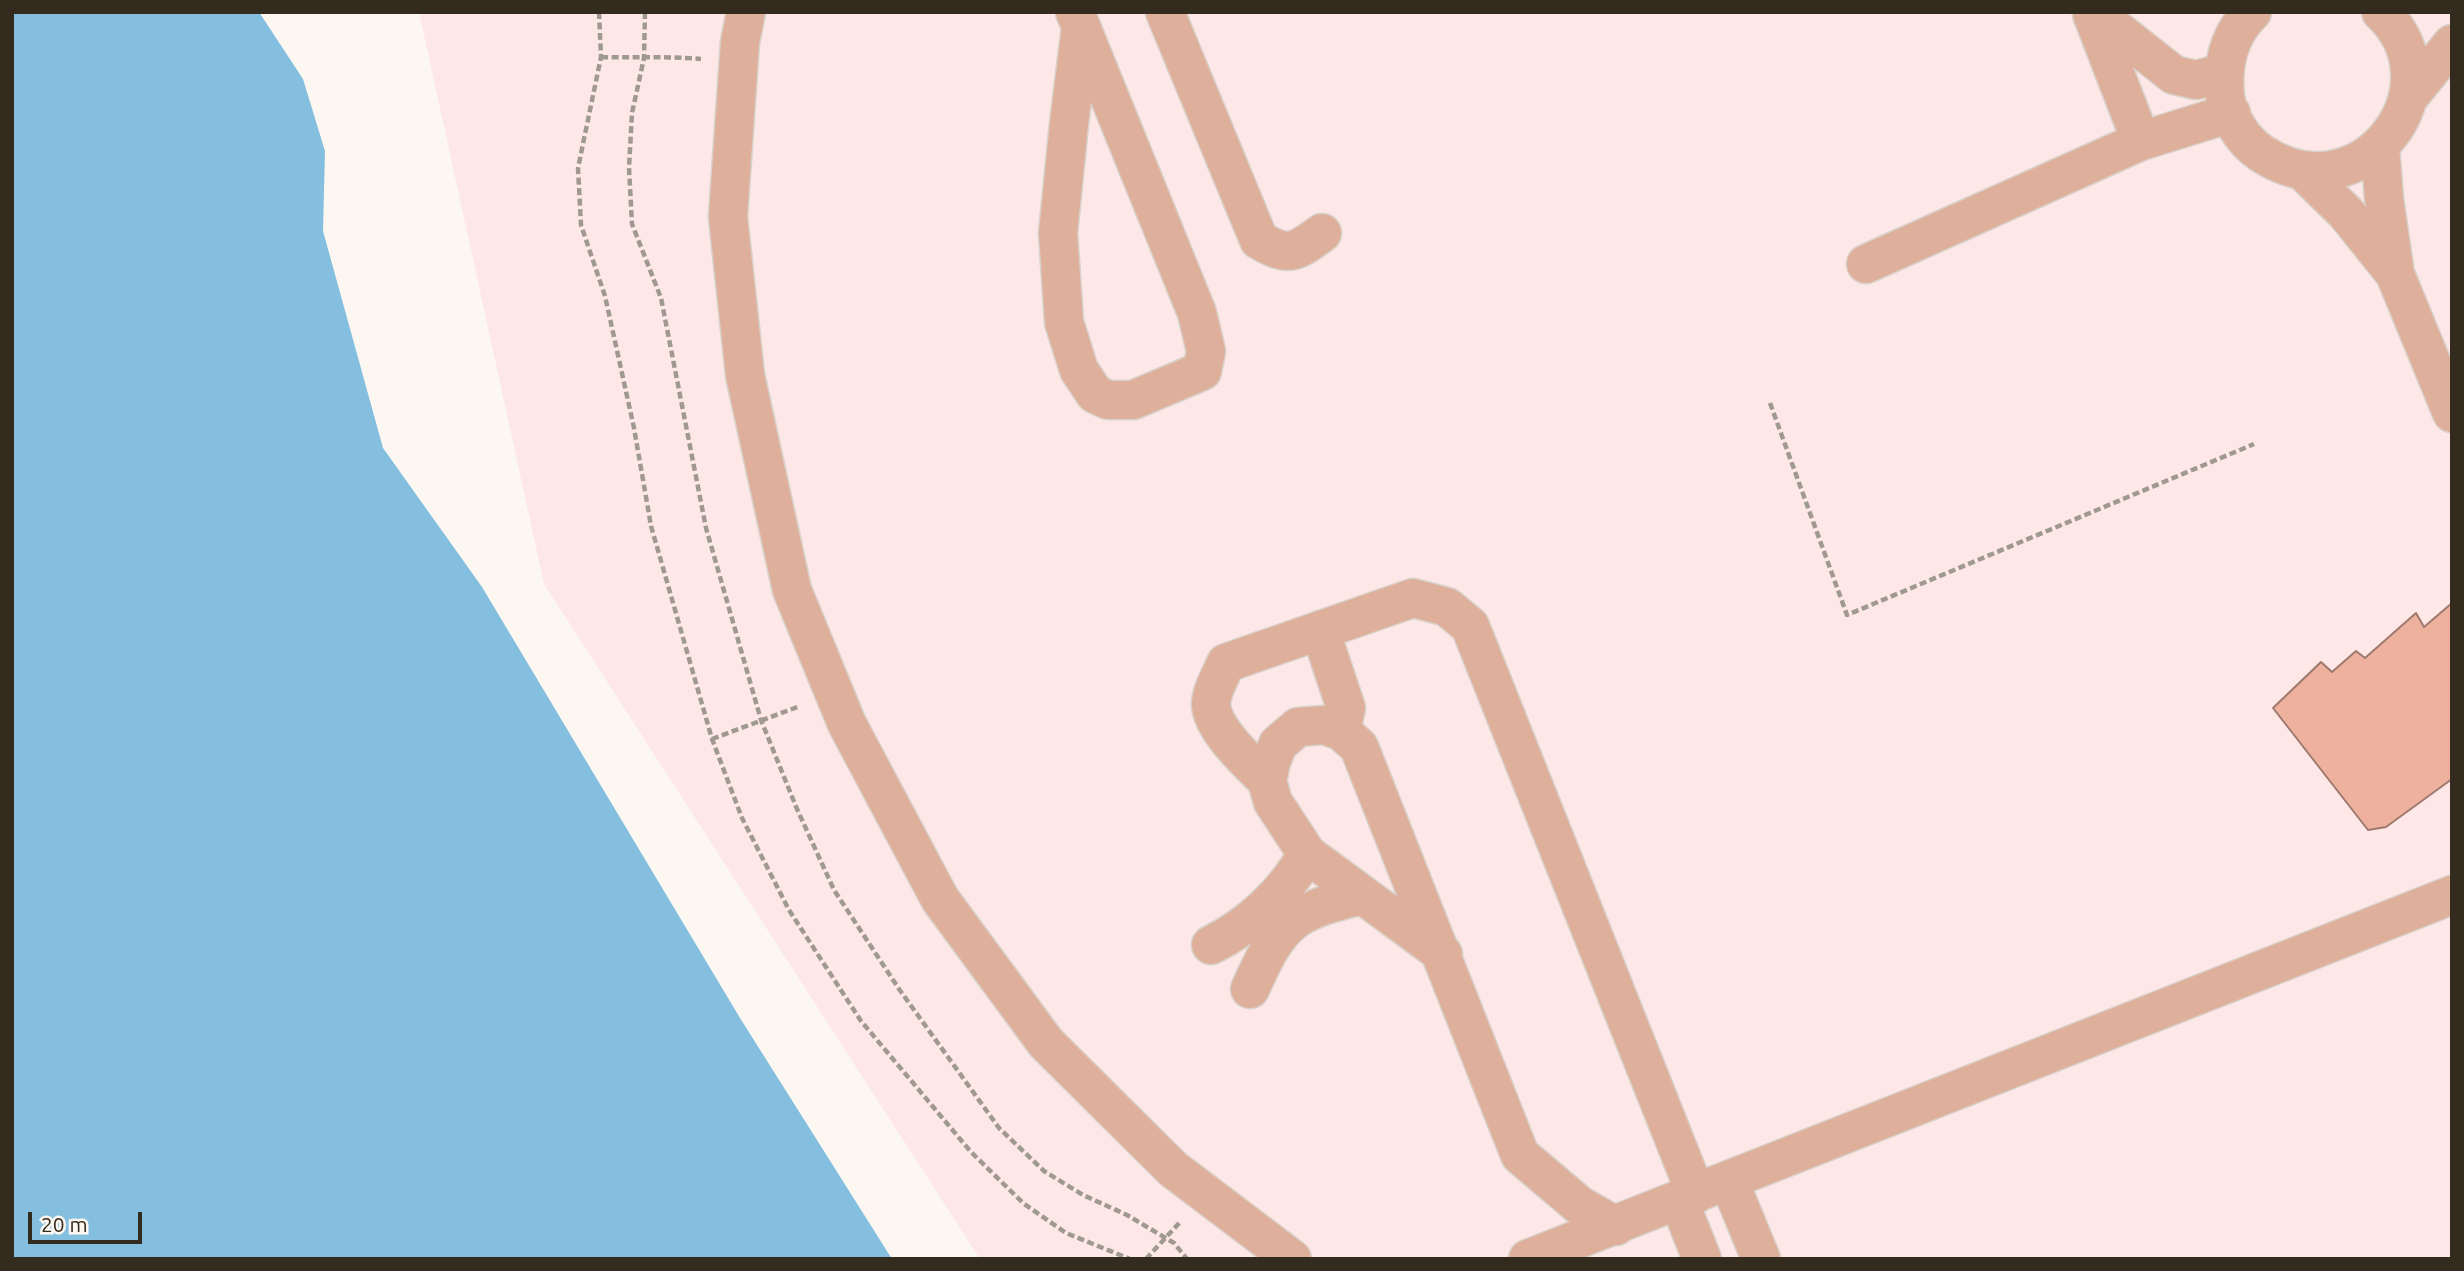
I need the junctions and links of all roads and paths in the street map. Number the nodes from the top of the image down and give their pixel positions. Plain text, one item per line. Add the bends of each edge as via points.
1 (599, 12) edge
2 (746, 12) edge
3 (1166, 12) edge
4 (2092, 12) edge
5 (2381, 12) edge
6 (2246, 15) edge
7 (1078, 20) edge
8 (2452, 44) edge
9 (601, 57) junction
10 (739, 63) junction
11 (2223, 73) junction
12 (2408, 98) junction
13 (2231, 113) junction
14 (2141, 141) junction
15 (2381, 146) junction
16 (2303, 171) junction
17 (1322, 233) dead end
18 (1866, 264) dead end
19 (2395, 274) junction
20 (1770, 403) dead end
21 (2452, 413) edge
22 (2254, 444) dead end
23 (1320, 630) junction
24 (834, 693) junction
25 (1341, 731) junction
26 (712, 739) junction
27 (1267, 781) junction
28 (1307, 855) junction
29 (1362, 895) junction
30 (2452, 895) edge
31 (1210, 946) dead end
32 (1443, 954) junction
33 (1250, 989) dead end
34 (1701, 1192) junction
35 (1206, 1194) junction
36 (1616, 1226) junction
37 (1130, 1259) edge
38 (1146, 1259) edge
39 (1292, 1259) edge
40 (1528, 1259) edge
41 (1702, 1259) edge
42 (1761, 1259) edge

1 - 9 path
2 - 10 lane
3 - 17 lane via 1259,240 1276,249 1297,251
4 - 11 lane via 2174,75 2196,80
4 - 14 lane
5 - 12 lane via 2403,42
6 - 11 lane via 2229,45
7 - 7 lane via 1058,233 1064,322 1079,370 1095,394 1108,400 1133,400 1202,371 1206,351 1197,313
8 - 12 lane
9 - 10 path via 668,56
9 - 26 path via 578,168 581,225 605,296 651,526
10 - 24 lane via 728,217 745,375 792,590
11 - 13 lane
12 - 15 lane via 2398,124
13 - 14 lane
13 - 16 lane via 2253,148 2277,163
14 - 18 lane
15 - 16 lane via 2358,162 2331,171
15 - 19 lane
16 - 19 lane via 2346,213
19 - 21 lane
20 - 22 path via 1847,615
23 - 25 lane via 1346,708
23 - 27 lane via 1226,663 1217,681 1211,705 1217,724
23 - 34 lane via 1413,598 1447,607 1470,626
24 - 26 path
24 - 35 lane via 940,899 1046,1043 1172,1169
25 - 27 lane via 1325,725 1298,727 1278,744
25 - 32 lane via 1359,747
26 - 37 path via 742,818 789,911 861,1021 971,1152 1023,1203 1066,1233
27 - 28 lane via 1273,802
28 - 29 lane
28 - 31 lane via 1295,876 1253,918
29 - 32 lane
29 - 33 lane via 1291,922 1267,952
30 - 34 lane
32 - 36 lane via 1520,1155 1579,1205
34 - 36 lane
34 - 41 lane
34 - 42 lane
35 - 38 path
35 - 39 lane
36 - 40 lane

